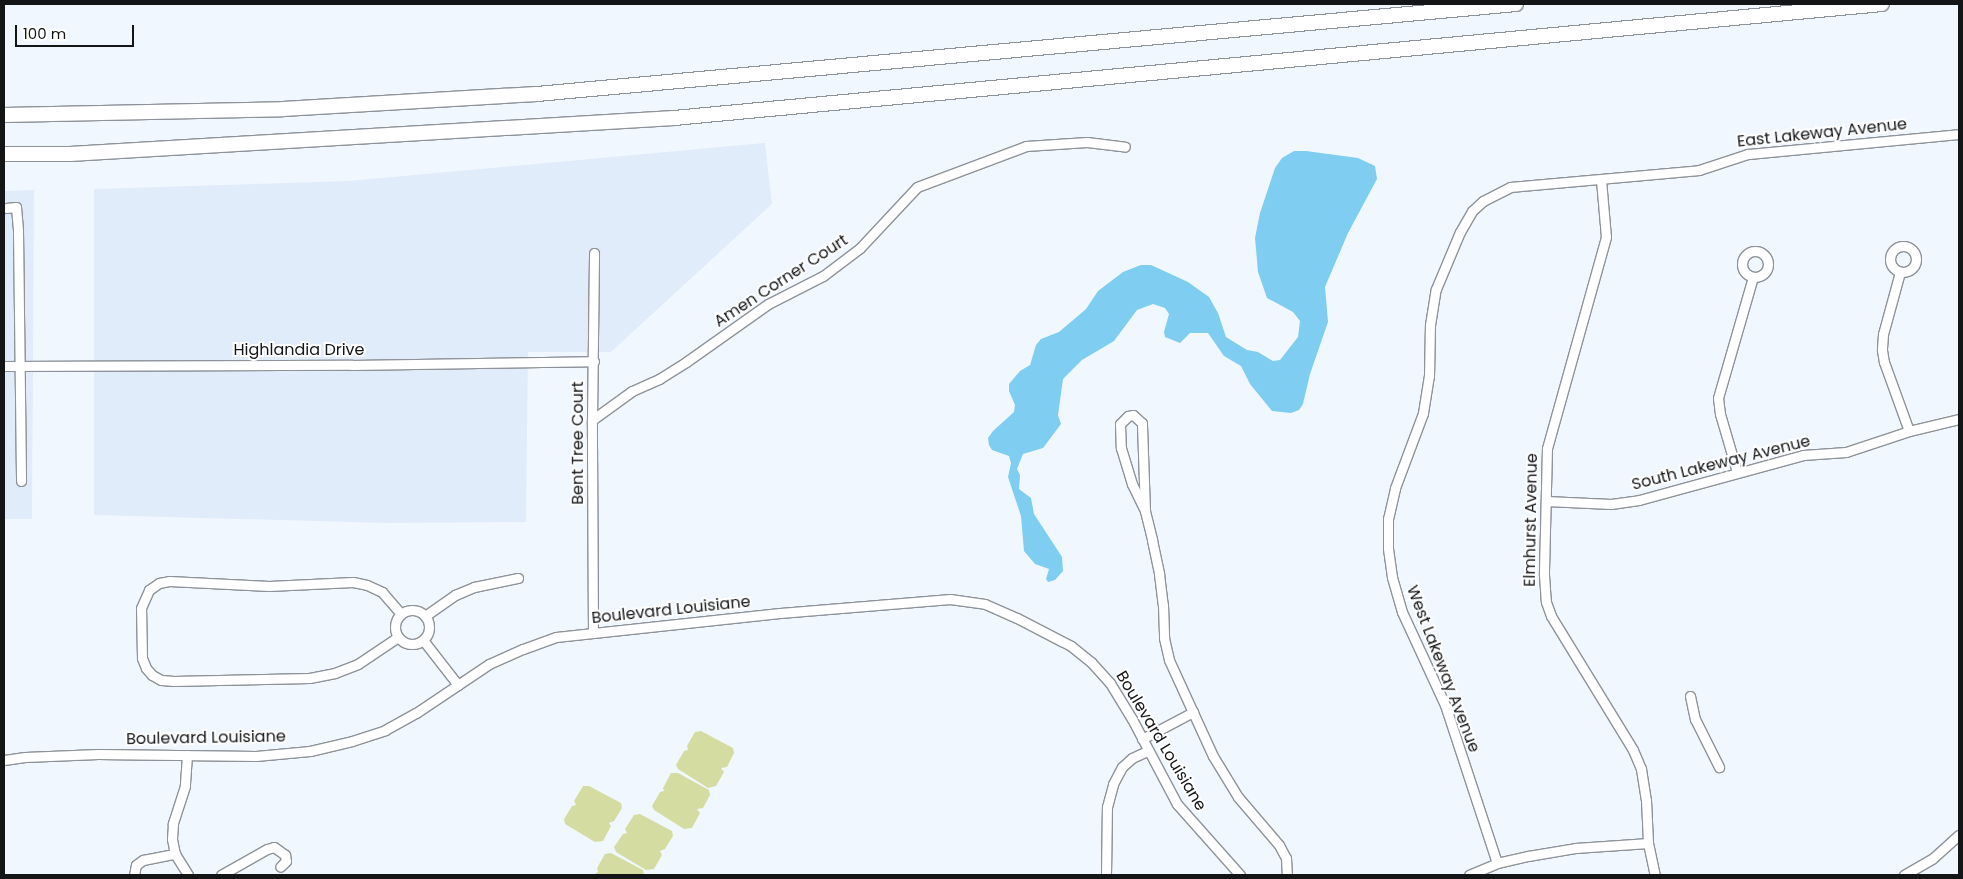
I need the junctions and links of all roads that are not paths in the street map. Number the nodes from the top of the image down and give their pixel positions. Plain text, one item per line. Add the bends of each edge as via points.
1 (1516, 4) edge
2 (1882, 4) edge
3 (4, 115) edge
4 (1959, 134) edge
5 (1125, 147) dead end
6 (4, 154) edge
7 (1601, 180) junction
8 (1483, 201) joint
9 (6, 208) dead end
10 (594, 253) dead end
11 (1900, 272) dead end
12 (1753, 277) dead end
13 (594, 361) junction
14 (19, 365) junction
15 (4, 366) edge
16 (1959, 419) edge
17 (592, 420) junction
18 (1909, 431) junction
19 (1737, 472) junction
20 (21, 481) dead end
21 (1546, 501) junction
22 (1144, 511) junction
23 (518, 578) dead end
24 (401, 614) junction
25 (425, 616) junction
26 (593, 633) junction
27 (398, 637) junction
28 (423, 640) junction
29 (458, 685) junction
30 (1690, 696) dead end
31 (1193, 712) junction
32 (1142, 739) junction
33 (1147, 751) junction
34 (187, 755) junction
35 (4, 760) edge
36 (1719, 768) dead end
37 (1959, 835) edge
38 (1648, 843) junction
39 (175, 854) junction
40 (1497, 863) junction
41 (280, 867) dead end
42 (134, 875) edge
43 (188, 875) edge
44 (221, 875) edge
45 (1106, 875) edge
46 (1240, 875) edge
47 (1287, 875) edge
48 (1469, 875) edge
49 (1655, 875) edge
50 (1904, 875) edge

1 - 3 highway via 537,94 283,109
2 - 6 highway via 674,118 70,154
4 - 7 street, East Lakeway Avenue via 1748,154 1699,170
5 - 17 street, Amen Corner Court via 1086,142 1026,146 917,187 860,248 823,276 768,304 686,362 632,391
7 - 8 street, East Lakeway Avenue via 1510,187
7 - 21 street, Elmhurst Avenue via 1606,237 1547,448
8 - 40 street, West Lakeway Avenue via 1472,211 1460,232 1436,289 1423,413 1395,488 1388,519 1388,548 1402,612 1445,705
9 - 14 street via 16,207 18,231
10 - 13 street, Bent Tree Court
11 - 18 street via 1883,334 1882,350
12 - 19 street via 1718,398
13 - 14 street, Highlandia Drive
13 - 17 street, Bent Tree Court
14 - 15 street, Highlandia Drive
14 - 20 street
16 - 18 street, South Lakeway Avenue
17 - 26 street, Bent Tree Court
18 - 19 street, South Lakeway Avenue via 1846,452 1803,455
19 - 21 street, South Lakeway Avenue via 1639,500 1611,504
21 - 38 street, Elmhurst Avenue via 1546,602 1551,616 1633,750 1646,800
22 - 22 street via 1142,423 1133,415 1120,424 1121,448
22 - 31 street via 1159,574 1169,660
23 - 25 street via 474,587 455,595
24 - 25 street via 414,610
24 - 27 street via 395,626
24 - 27 street via 382,592 353,582 269,586 169,581 150,590 141,608 142,658 152,675 161,680 309,678 358,664
25 - 28 street via 429,628
26 - 29 street, Boulevard Louisiane via 556,637 523,648 489,664
26 - 32 street, Boulevard Louisiane via 914,600 950,598 985,604 1071,646 1091,662 1110,683
27 - 28 street via 411,644
28 - 29 street
29 - 34 street, Boulevard Louisiane via 384,730 352,741 310,751 256,756
30 - 36 street via 1695,719
31 - 32 street
31 - 47 street via 1238,797 1279,845 1286,858
32 - 33 street, Boulevard Louisiane
33 - 45 street via 1122,767 1113,784 1107,807
33 - 46 street, Boulevard Louisiane via 1177,804
34 - 35 street, Boulevard Louisiane via 89,754 25,756
34 - 39 street via 184,786 173,824
37 - 50 street via 1932,859
38 - 40 street via 1576,848
38 - 49 street, Elmhurst Avenue
39 - 42 street via 143,860 136,865
39 - 43 street
40 - 48 street
41 - 44 street via 286,861 285,854 274,847

